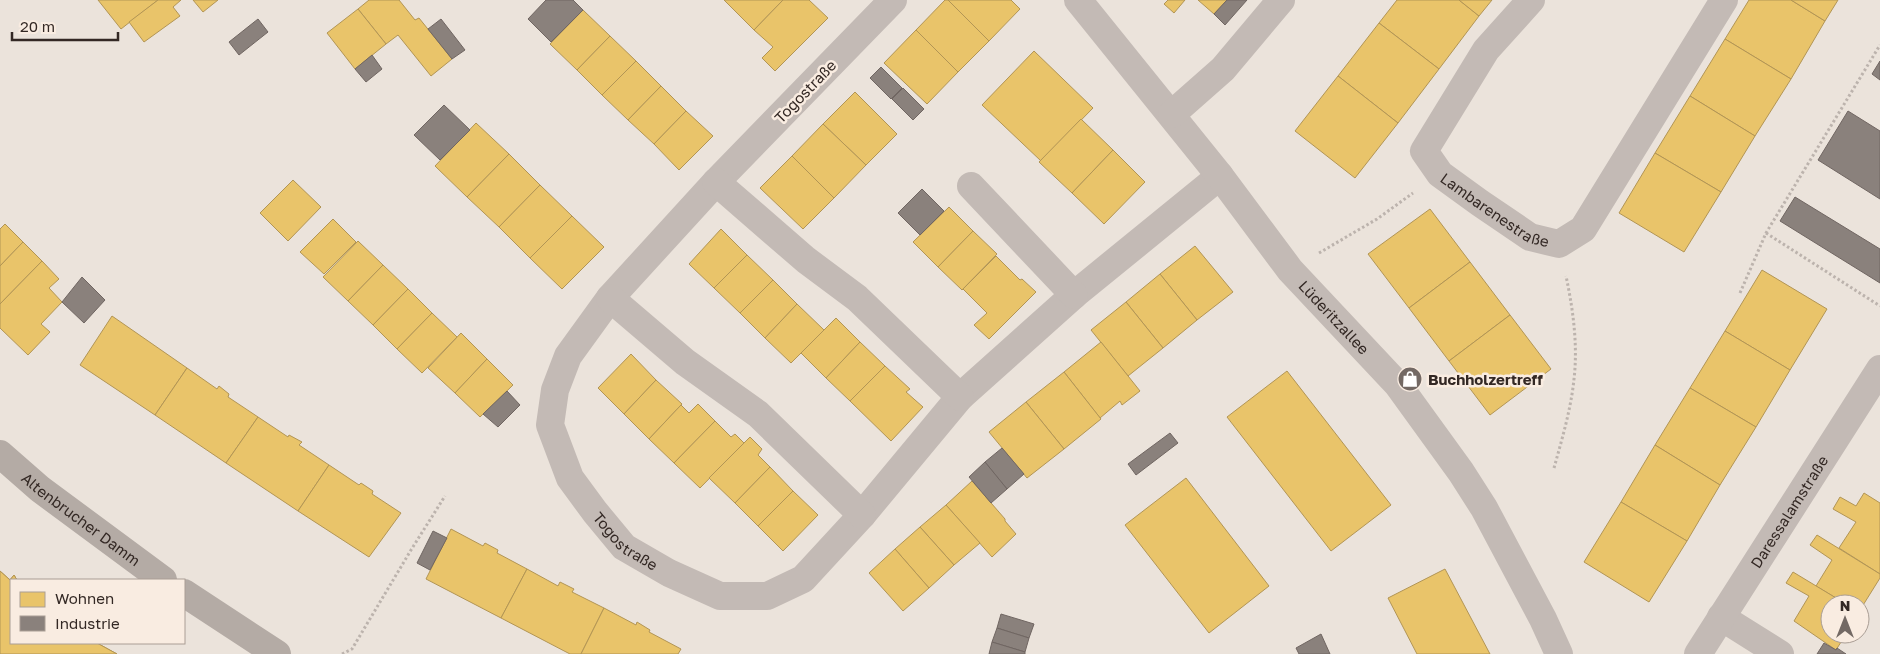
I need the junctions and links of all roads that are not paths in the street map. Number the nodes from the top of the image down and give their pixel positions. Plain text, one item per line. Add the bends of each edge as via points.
1 (893, 0) edge
2 (1078, 0) edge
3 (1281, 0) edge
4 (1531, 0) edge
5 (1724, 0) edge
6 (1172, 114) junction
7 (1220, 176) junction
8 (716, 182) junction
9 (971, 186) dead end
10 (1074, 295) junction
11 (610, 298) junction
12 (1880, 370) edge
13 (960, 397) junction
14 (0, 454) edge
15 (862, 515) junction
16 (162, 579) edge
17 (185, 595) edge
18 (1721, 617) junction
19 (277, 654) edge
20 (1558, 654) edge
21 (1698, 654) edge
22 (1780, 654) edge

1 - 8 street, Togostraße
2 - 6 street, Lüderitzallee
3 - 6 street via 1222,69
4 - 5 street, Lambarenestraße via 1486,50 1424,151 1440,174 1530,237 1559,244 1583,229
6 - 7 street, Lüderitzallee
7 - 10 street, Togostraße
7 - 20 street, Lüderitzallee via 1290,270 1398,385 1461,472 1488,517
8 - 11 street, Togostraße
8 - 13 street via 806,260 857,298
9 - 10 street
10 - 13 street, Togostraße
11 - 15 street via 685,362 758,414
11 - 15 street, Togostraße via 568,356 555,390 550,425 570,478 624,547 668,573 720,596 767,596 803,579
12 - 18 street, Daressalamstraße
13 - 15 street, Togostraße
14 - 16 main road, Altenbrucher Damm via 40,489
17 - 19 main road
18 - 21 street, Daressalamstraße
18 - 22 street

